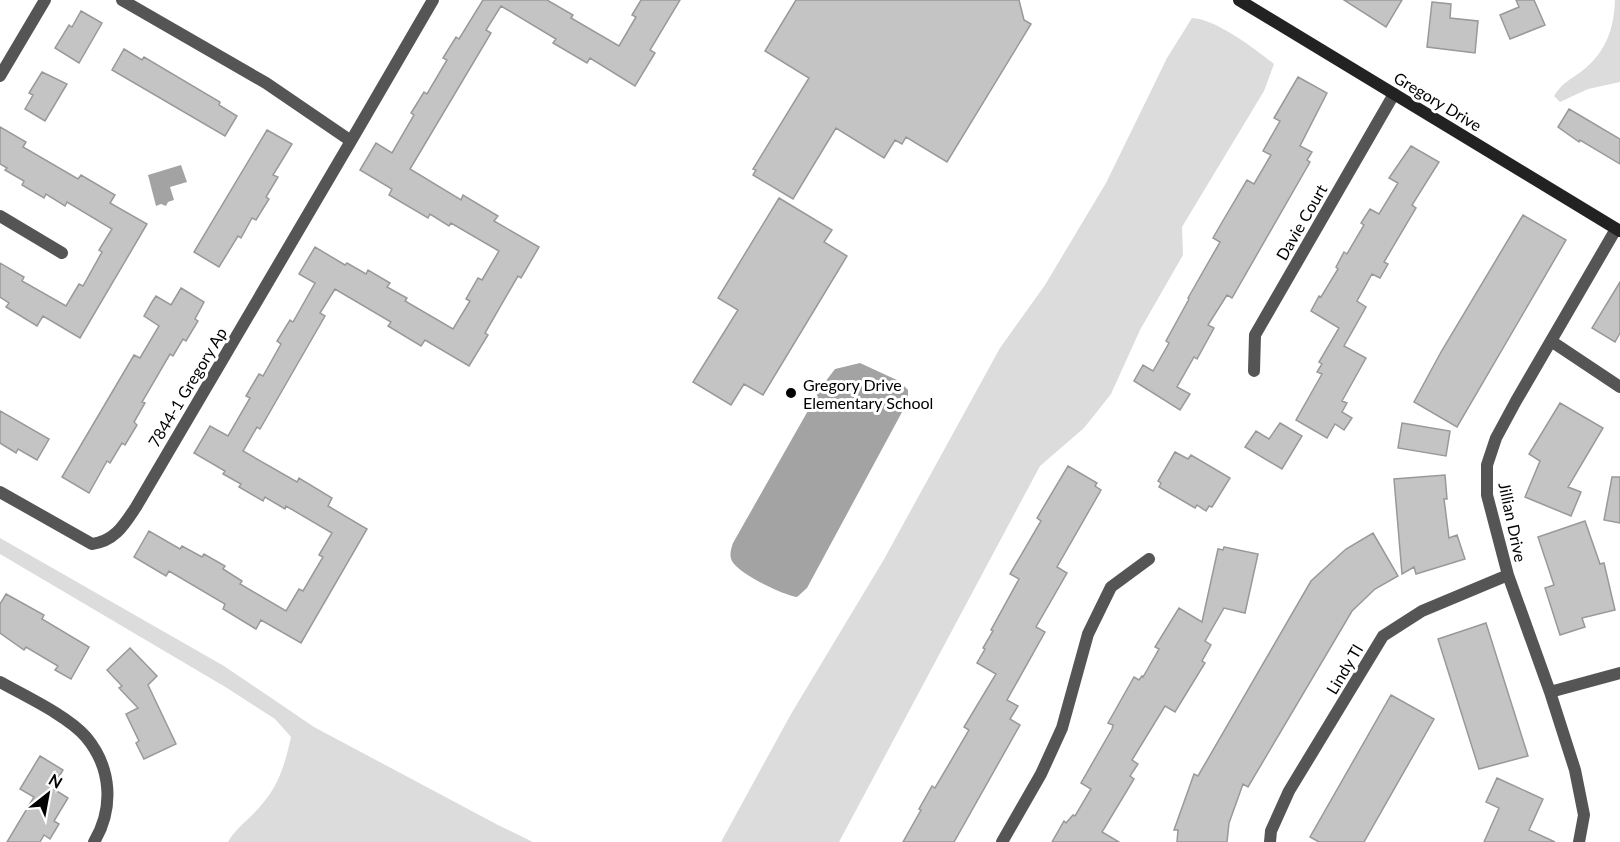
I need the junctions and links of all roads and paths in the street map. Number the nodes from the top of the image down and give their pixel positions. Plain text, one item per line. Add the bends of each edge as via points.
1 (45, 0) edge
2 (122, 0) edge
3 (434, 0) edge
4 (1239, 0) edge
5 (0, 76) edge
6 (1394, 94) junction
7 (351, 141) junction
8 (0, 216) edge
9 (1618, 230) edge
10 (63, 253) dead end
11 (1551, 341) junction
12 (1254, 371) dead end
13 (1620, 387) edge
14 (0, 492) edge
15 (1149, 559) dead end
16 (1508, 575) junction
17 (1620, 673) edge
18 (0, 682) edge
19 (1550, 692) junction
20 (94, 842) edge
21 (1002, 842) edge
22 (1270, 842) edge
23 (1579, 842) edge

1 - 5 street
2 - 7 street via 266,83
3 - 7 street, 7844-1 Gregory Ap
4 - 6 street, Gregory Drive
6 - 9 street, Gregory Drive
6 - 12 street, Davie Court via 1255,335
7 - 14 street, 7844-1 Gregory Ap via 119,531 105,542 92,544
8 - 10 street
9 - 11 street, Jillian Drive
11 - 13 street
11 - 16 street, Jillian Drive via 1496,438 1487,465 1487,495
15 - 21 street via 1112,587 1088,634 1062,728
16 - 19 street, Jillian Drive
16 - 22 street, Lindy Tl via 1422,610 1383,636 1289,791
17 - 19 street
18 - 20 street via 66,720 86,737 99,759 108,781 108,804
19 - 23 street, Jillian Drive via 1575,770 1584,815

